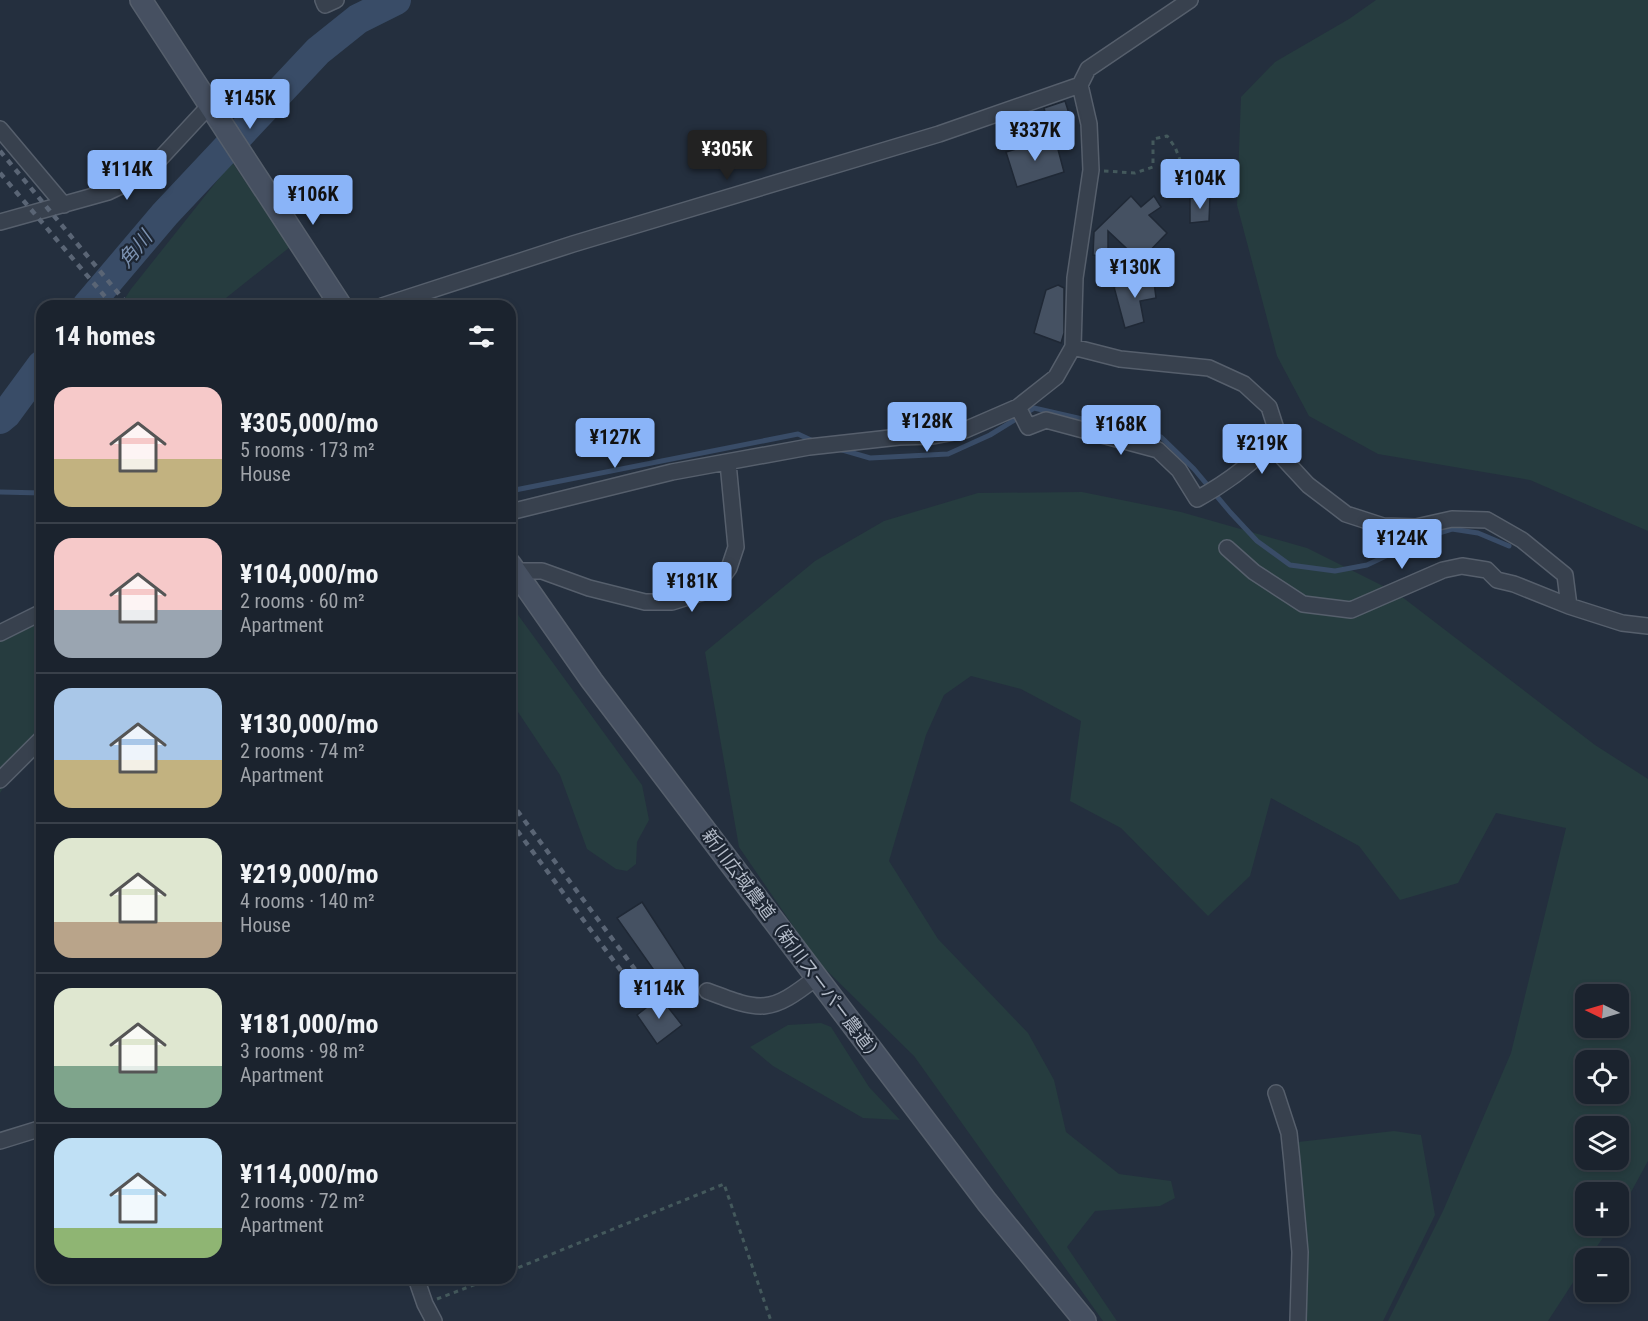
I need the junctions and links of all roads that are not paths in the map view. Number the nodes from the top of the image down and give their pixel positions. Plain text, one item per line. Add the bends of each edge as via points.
1 (141, 0) edge
2 (323, 0) edge
3 (336, 0) edge
4 (1190, 0) edge
5 (1080, 85) junction
6 (213, 110) junction
7 (0, 129) edge
8 (64, 205) junction
9 (0, 222) edge
10 (337, 300) edge
11 (400, 300) edge
12 (1073, 347) junction
13 (1018, 407) junction
14 (1278, 435) junction
15 (728, 463) junction
16 (516, 511) edge
17 (1227, 548) dead end
18 (516, 569) edge
19 (516, 576) edge
20 (1569, 606) junction
21 (36, 615) edge
22 (1648, 626) edge
23 (0, 633) edge
24 (36, 744) edge
25 (0, 780) edge
26 (817, 977) junction
27 (707, 991) dead end
28 (1276, 1093) dead end
29 (36, 1130) edge
30 (0, 1142) edge
31 (418, 1284) edge
32 (434, 1321) edge
33 (1085, 1321) edge
34 (1298, 1321) edge

1 - 6 street
2 - 3 street via 325,5
4 - 5 street via 1088,69
5 - 11 street via 939,134
5 - 12 street via 1089,124 1091,170 1075,278
6 - 8 street via 146,174 108,192
6 - 10 street
7 - 8 street
8 - 9 street
12 - 13 street via 1056,377
12 - 14 street via 1120,358 1209,368 1244,384 1269,407
13 - 14 street via 1028,427 1046,420 1158,450 1179,470 1197,499 1262,454
13 - 15 street via 964,430 933,436 809,447
14 - 20 street via 1283,458 1308,485 1346,514 1383,526 1416,527 1452,519 1487,520 1522,540 1565,576
15 - 16 street via 672,472
15 - 18 street via 736,547 729,568 704,592 672,602 645,602 542,571
17 - 20 street via 1254,572 1303,604 1351,610 1443,570 1462,566 1486,570 1497,580
19 - 26 street, 新川広域農道（新川スーパー農道）
20 - 22 street via 1622,623
21 - 23 street
24 - 25 street
26 - 27 street via 791,997 764,1007 742,1004
26 - 33 street, 新川広域農道（新川スーパー農道） via 987,1202
28 - 34 street via 1289,1133 1300,1252
29 - 30 street
31 - 32 street

